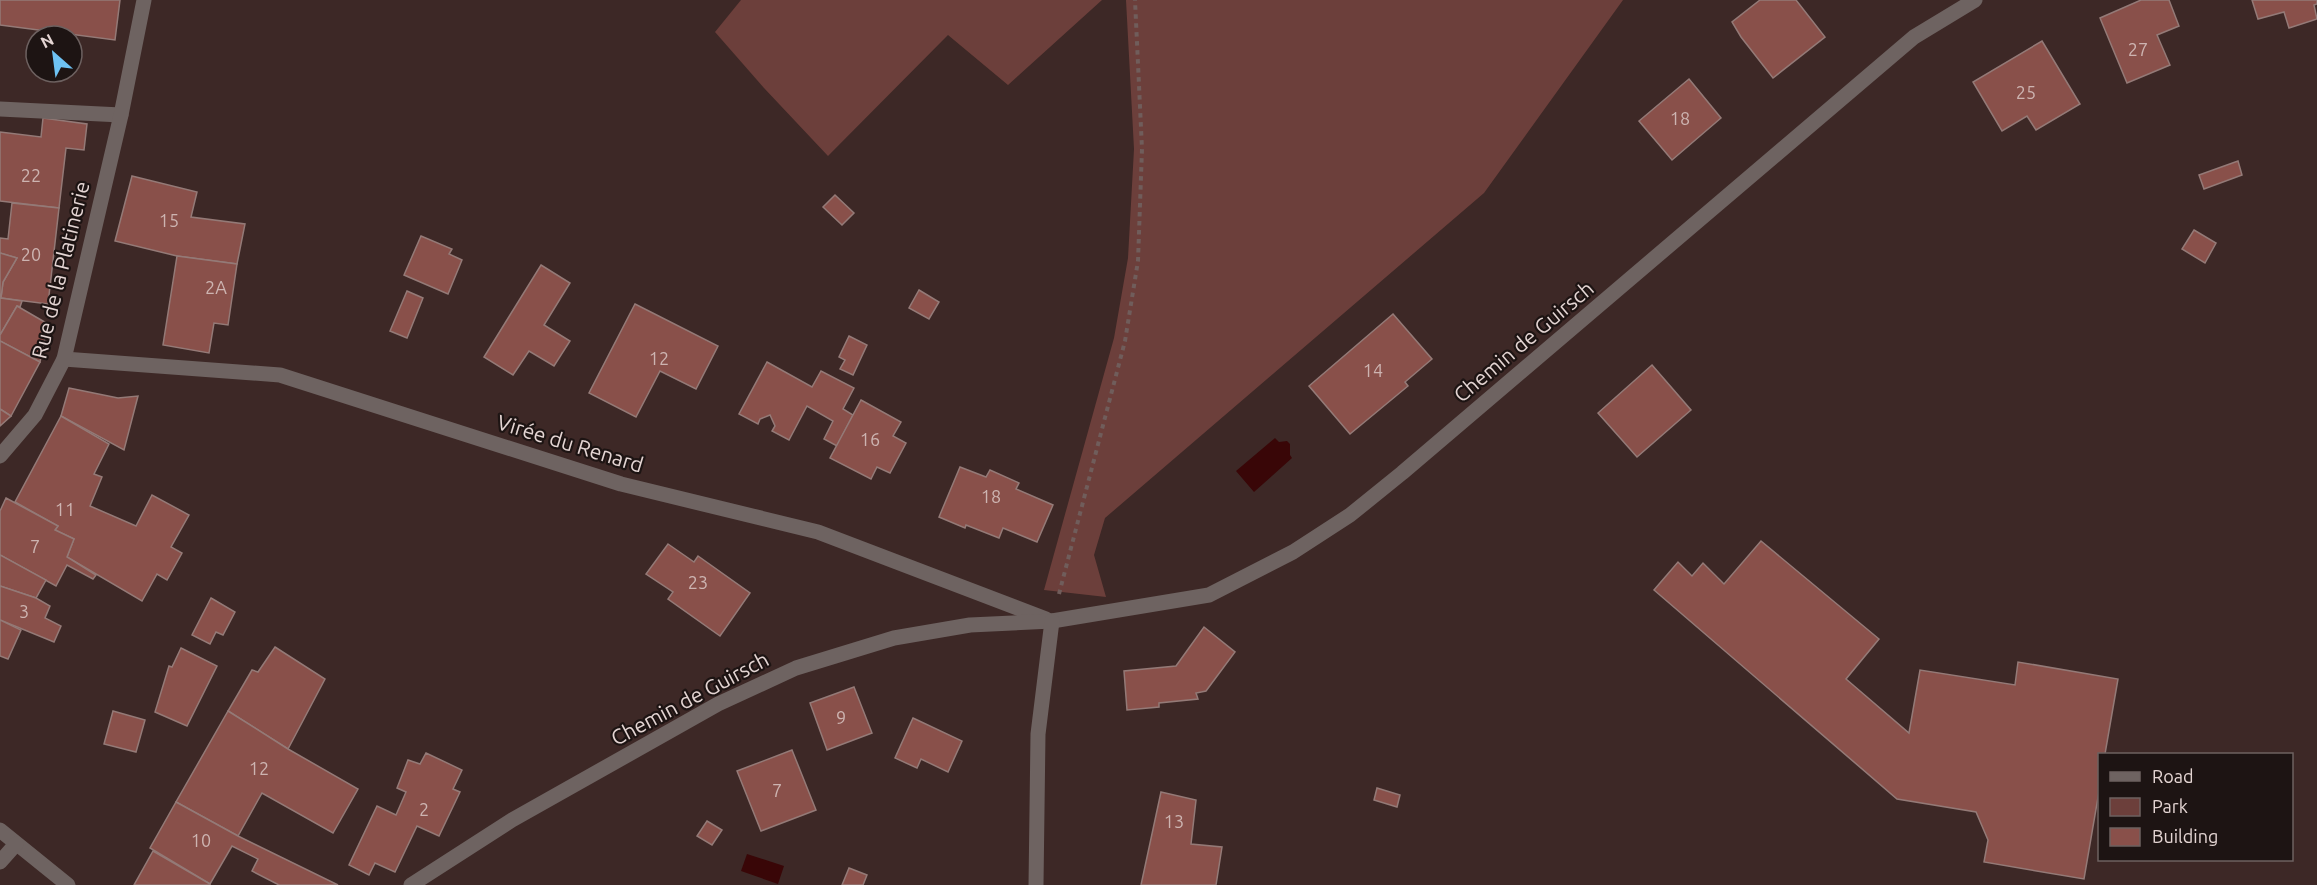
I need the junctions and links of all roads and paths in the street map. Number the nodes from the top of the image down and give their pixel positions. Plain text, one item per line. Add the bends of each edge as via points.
1 (144, 0) edge
2 (1135, 0) edge
3 (1975, 0) edge
4 (0, 109) edge
5 (121, 115) junction
6 (64, 358) junction
7 (0, 456) edge
8 (1052, 621) junction
9 (0, 830) edge
10 (16, 844) junction
11 (0, 861) edge
12 (68, 885) edge
13 (411, 885) edge
14 (1036, 885) edge

1 - 5 street, Rue de la Platinerie
2 - 8 path via 1142,149 1138,261 1125,341
3 - 8 street, Chemin de Guirsch via 1914,37 1350,515 1293,552 1209,594
4 - 5 street
5 - 6 street, Rue de la Platinerie
6 - 7 street, Rue de la Platinerie via 35,415
6 - 8 street, Virée du Renard via 280,375 621,484 818,532
8 - 13 street, Chemin de Guirsch via 970,625 894,638 796,668 718,704 532,808
8 - 14 street via 1038,734
9 - 10 street
10 - 11 street
10 - 12 street

